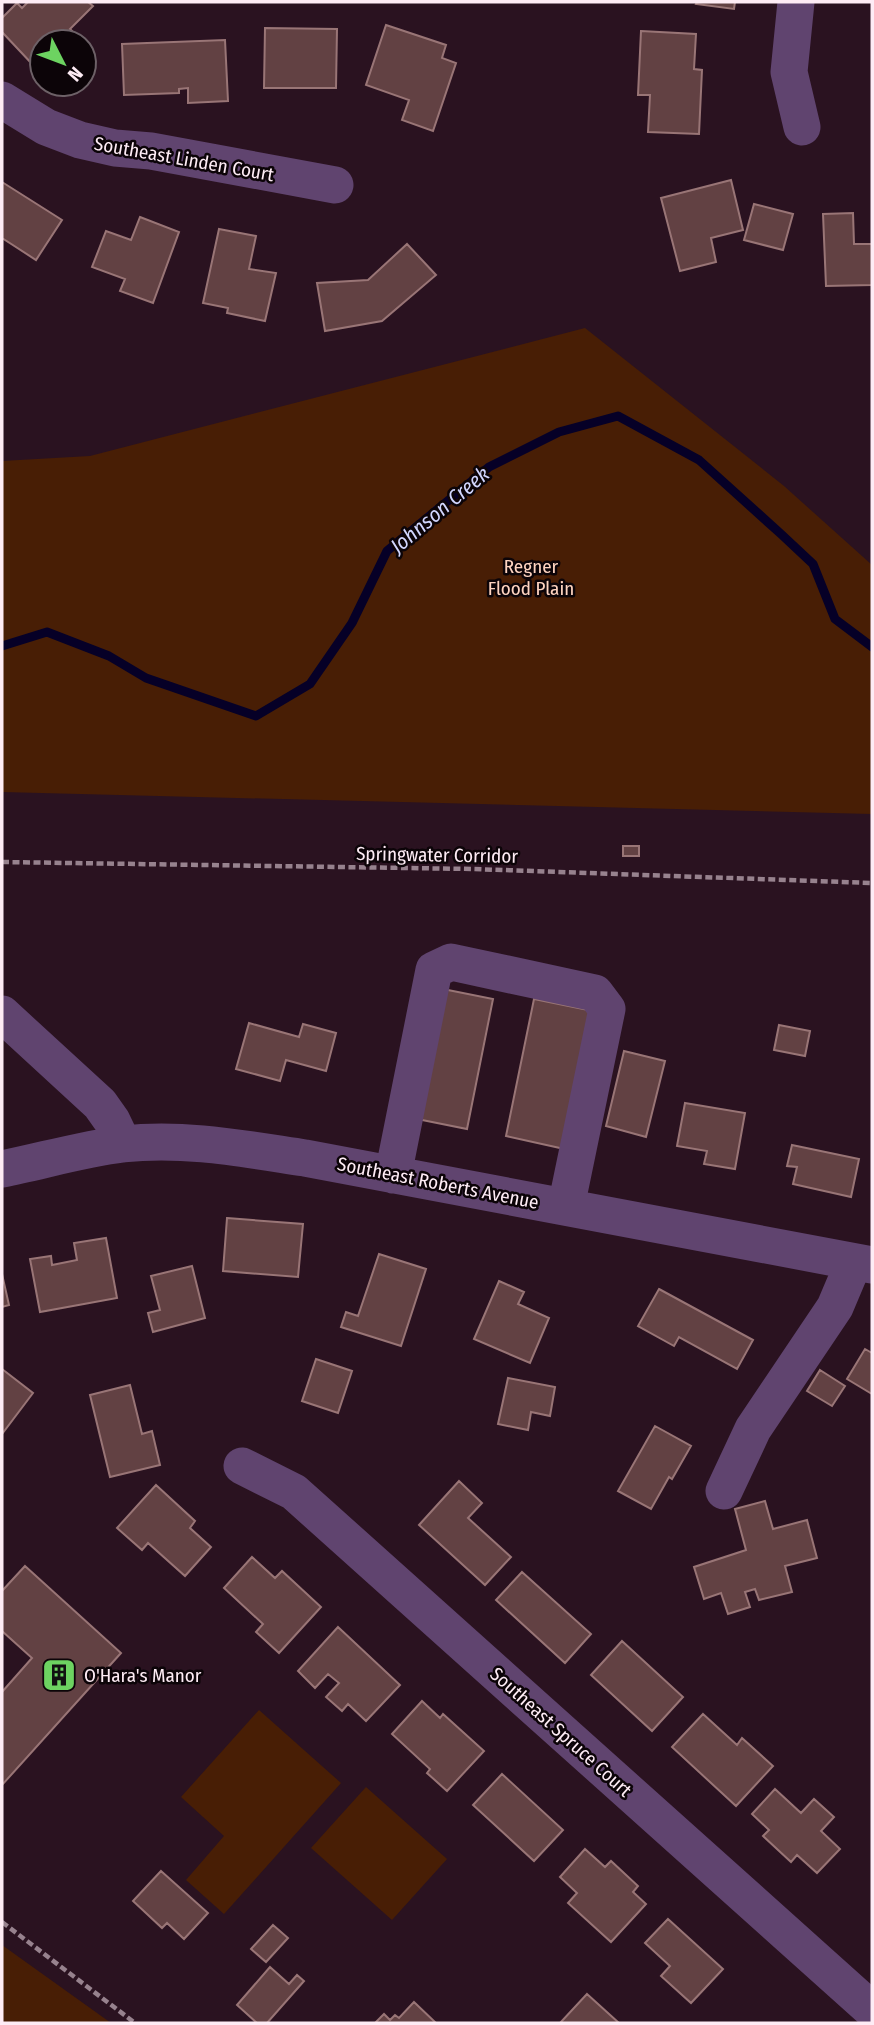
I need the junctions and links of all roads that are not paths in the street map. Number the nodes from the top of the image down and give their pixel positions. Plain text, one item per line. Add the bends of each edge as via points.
1 (796, 2) edge
2 (2, 100) edge
3 (802, 127) dead end
4 (335, 186) dead end
5 (2, 1014) edge
6 (123, 1144) junction
7 (2, 1169) edge
8 (393, 1175) junction
9 (566, 1207) junction
10 (863, 1263) edge
11 (242, 1466) dead end
12 (724, 1491) dead end
13 (872, 2010) edge

1 - 3 street via 789,72
2 - 4 street, Southeast Linden Court via 46,127 80,140
5 - 6 street via 100,1104
6 - 7 street, Southeast Roberts Avenue
6 - 8 street, Southeast Roberts Avenue via 212,1144
8 - 9 street, Southeast Roberts Avenue
8 - 9 street via 434,970 451,962 595,993 607,1009
9 - 10 street, Southeast Roberts Avenue
10 - 12 street via 753,1429
11 - 13 street, Southeast Spruce Court via 294,1492

